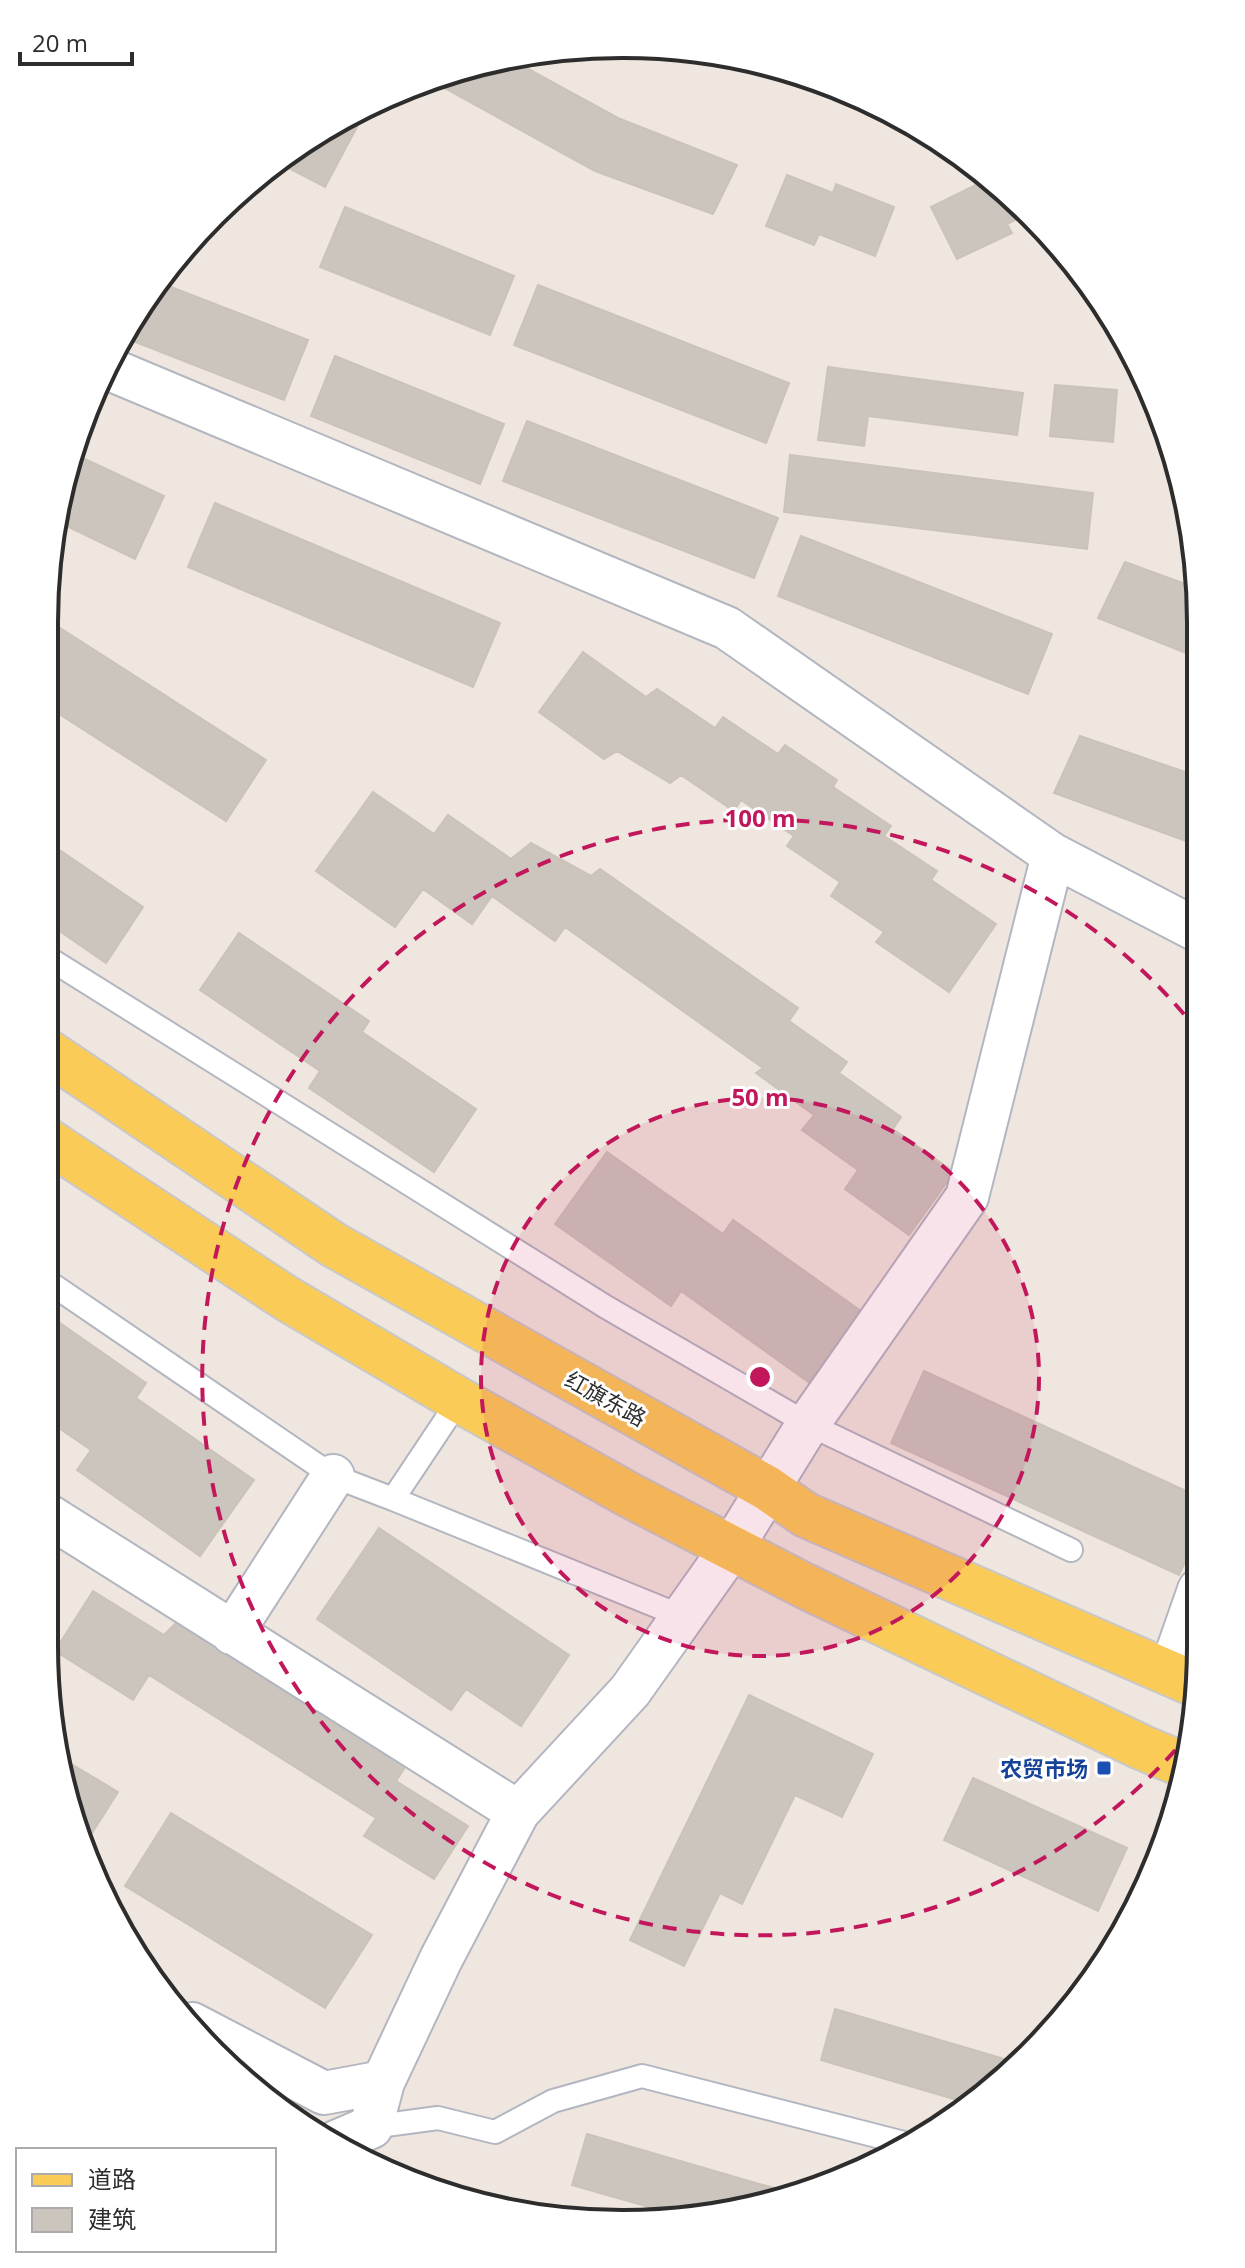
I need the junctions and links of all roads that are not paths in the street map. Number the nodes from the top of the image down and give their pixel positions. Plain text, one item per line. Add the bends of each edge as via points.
1 (117, 372) edge
2 (1053, 855) junction
3 (1187, 925) edge
4 (58, 964) edge
5 (58, 1059) edge
6 (58, 1148) edge
7 (58, 1289) edge
8 (459, 1400) junction
9 (808, 1424) junction
10 (333, 1476) junction
11 (767, 1488) junction
12 (393, 1499) junction
13 (58, 1522) edge
14 (732, 1547) junction
15 (1071, 1550) dead end
16 (681, 1616) junction
17 (232, 1633) junction
18 (1185, 1680) edge
19 (1175, 1761) edge
20 (518, 1812) junction
21 (214, 2036) edge
22 (383, 2082) junction
23 (354, 2135) edge
24 (893, 2140) edge

1 - 2 street via 727,628
2 - 3 street
2 - 9 street via 967,1197
4 - 9 lane via 606,1307
5 - 11 main road, 红旗东路 via 334,1245
6 - 8 main road via 286,1298
7 - 10 lane
8 - 12 lane
8 - 14 main road
9 - 11 street
9 - 15 lane
10 - 12 lane
10 - 17 street
11 - 14 street
11 - 18 main road, 红旗东路 via 806,1515
12 - 16 lane
13 - 17 street
14 - 16 street
14 - 19 main road
16 - 20 street via 630,1691
17 - 20 street
20 - 22 street
21 - 22 street via 324,2093
22 - 23 street
23 - 24 lane via 438,2118 495,2132 553,2101 642,2076

